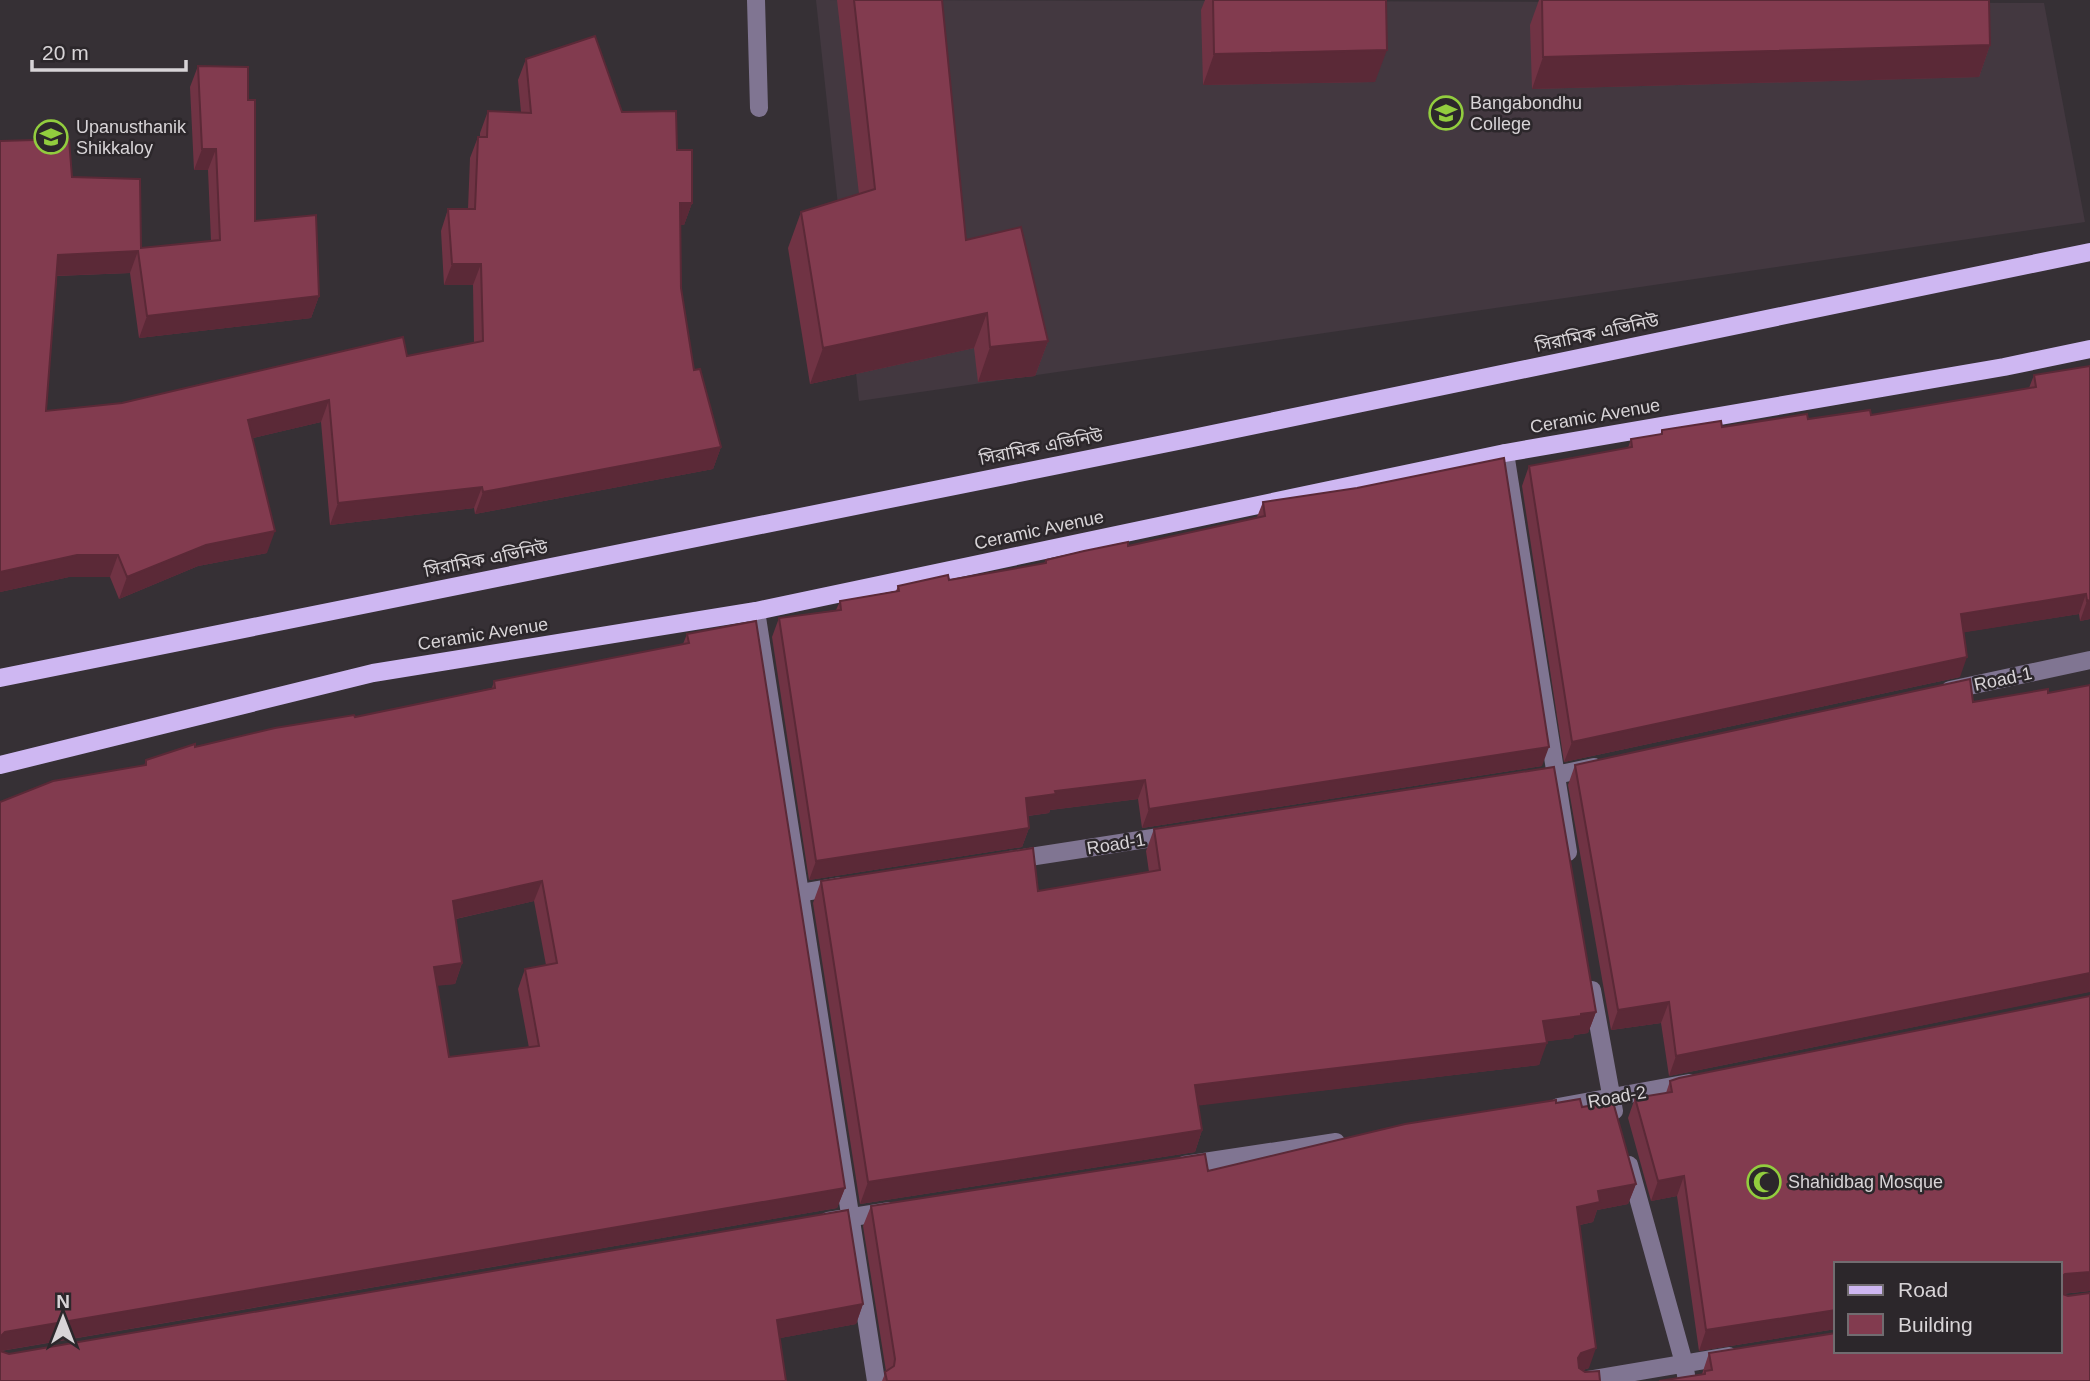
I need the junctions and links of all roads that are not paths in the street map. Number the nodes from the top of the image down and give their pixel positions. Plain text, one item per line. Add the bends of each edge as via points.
1 (756, 0) edge
2 (759, 108) dead end
3 (2090, 252) edge
4 (2090, 349) edge
5 (1505, 453) junction
6 (756, 611) junction
7 (2090, 660) edge
8 (0, 678) edge
9 (1929, 695) edge
10 (1606, 764) edge
11 (0, 765) edge
12 (1555, 776) junction
13 (1514, 783) edge
14 (1185, 833) edge
15 (992, 863) edge
16 (1571, 870) edge
17 (855, 884) edge
18 (800, 893) junction
19 (1590, 978) edge
20 (1707, 1080) edge
21 (1611, 1099) junction
22 (1542, 1110) edge
23 (1618, 1125) edge
24 (1348, 1140) edge
25 (1625, 1152) edge
26 (1168, 1168) edge
27 (905, 1209) edge
28 (850, 1217) junction
29 (809, 1224) edge
30 (1740, 1355) edge
31 (1686, 1372) edge
32 (876, 1381) edge
33 (1581, 1381) edge

1 - 2 street
3 - 8 main road, সিরামিক এভিনিউ
4 - 5 main road, Ceramic Avenue
5 - 6 main road, Ceramic Avenue
5 - 12 street
6 - 11 main road, Ceramic Avenue via 373,673
6 - 18 street
7 - 9 street, Road-1
10 - 12 street
12 - 13 street
12 - 16 street
14 - 15 street, Road-1
17 - 18 street
18 - 28 street
19 - 21 street
20 - 21 street, Road-2
21 - 22 street, Road-2
21 - 23 street
24 - 26 street
25 - 31 street
27 - 28 street
28 - 29 street
28 - 32 street
30 - 31 street
31 - 33 street

